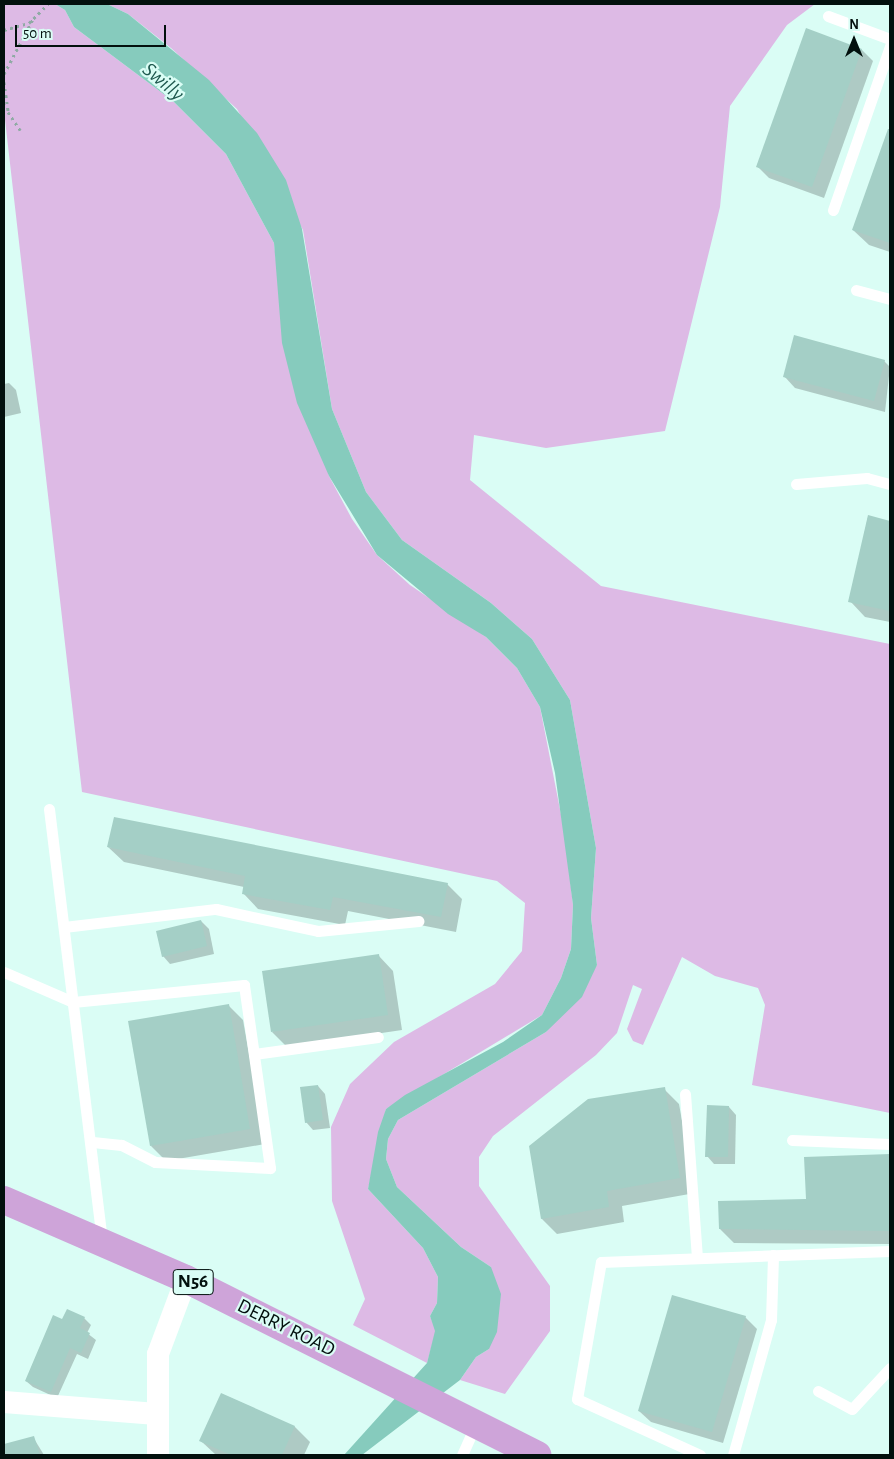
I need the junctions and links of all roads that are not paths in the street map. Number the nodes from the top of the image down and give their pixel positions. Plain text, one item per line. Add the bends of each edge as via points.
1 (828, 16) dead end
2 (890, 39) edge
3 (890, 46) edge
4 (833, 210) dead end
5 (856, 290) dead end
6 (890, 299) edge
7 (796, 484) dead end
8 (890, 484) edge
9 (49, 809) dead end
10 (419, 921) dead end
11 (64, 927) junction
12 (4, 972) edge
13 (73, 1002) junction
14 (378, 1037) dead end
15 (254, 1054) junction
16 (685, 1094) dead end
17 (792, 1140) dead end
18 (90, 1142) junction
19 (890, 1144) edge
20 (4, 1200) edge
21 (103, 1243) junction
22 (890, 1251) edge
23 (773, 1255) junction
24 (696, 1258) junction
25 (186, 1279) junction
26 (890, 1368) edge
27 (818, 1391) dead end
28 (4, 1402) edge
29 (157, 1414) junction
30 (476, 1424) junction
31 (158, 1455) edge
32 (462, 1455) edge
33 (537, 1455) edge
34 (700, 1455) edge
35 (733, 1455) edge

1 - 2 lane
3 - 4 lane
5 - 6 lane
7 - 8 lane via 867,478
9 - 11 lane
10 - 11 lane via 318,930 216,909
11 - 13 lane
12 - 13 lane
13 - 15 lane via 244,985
13 - 18 lane
14 - 15 lane
15 - 18 lane via 270,1168 155,1162 121,1145
16 - 24 lane
17 - 19 lane
18 - 21 lane
20 - 21 main road, DERRY ROAD / N56
21 - 25 main road, DERRY ROAD / N56
22 - 23 lane
23 - 24 lane
23 - 35 lane via 771,1320
24 - 34 lane via 601,1262 577,1400
25 - 29 street via 158,1354
25 - 30 main road, DERRY ROAD / N56
26 - 27 lane via 852,1408
28 - 29 street
29 - 31 street
30 - 32 lane
30 - 33 main road, DERRY ROAD / N56

